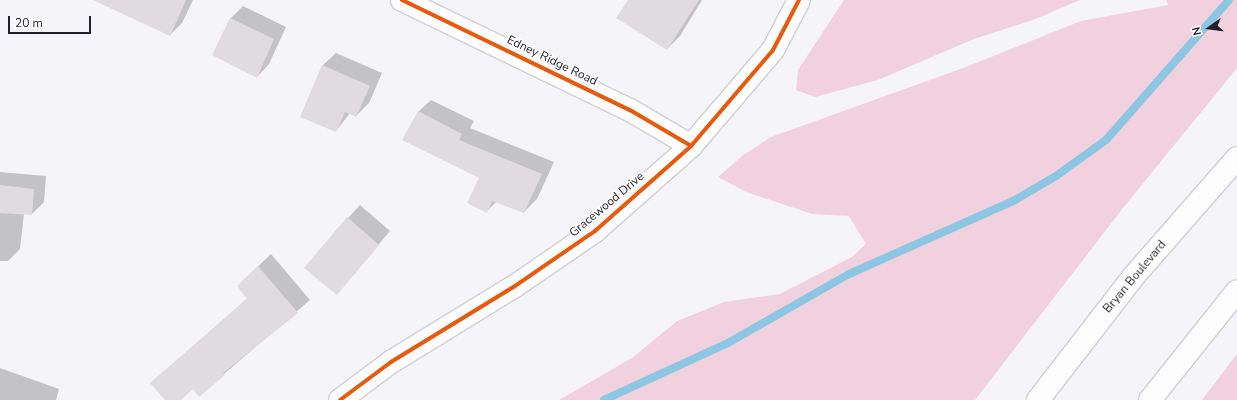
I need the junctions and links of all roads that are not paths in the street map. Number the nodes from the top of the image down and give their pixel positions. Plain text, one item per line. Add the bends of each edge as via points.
1 (402, 0) edge
2 (799, 0) edge
3 (691, 146) junction
4 (1237, 158) edge
5 (1237, 291) edge
6 (340, 400) edge
7 (1038, 400) edge
8 (1150, 400) edge

1 - 3 main road, Edney Ridge Road via 630,110
2 - 3 main road, Gracewood Drive via 773,50
3 - 6 main road, Gracewood Drive via 595,231 515,286 391,362
4 - 7 main road, Bryan Boulevard via 1133,278
5 - 8 main road

